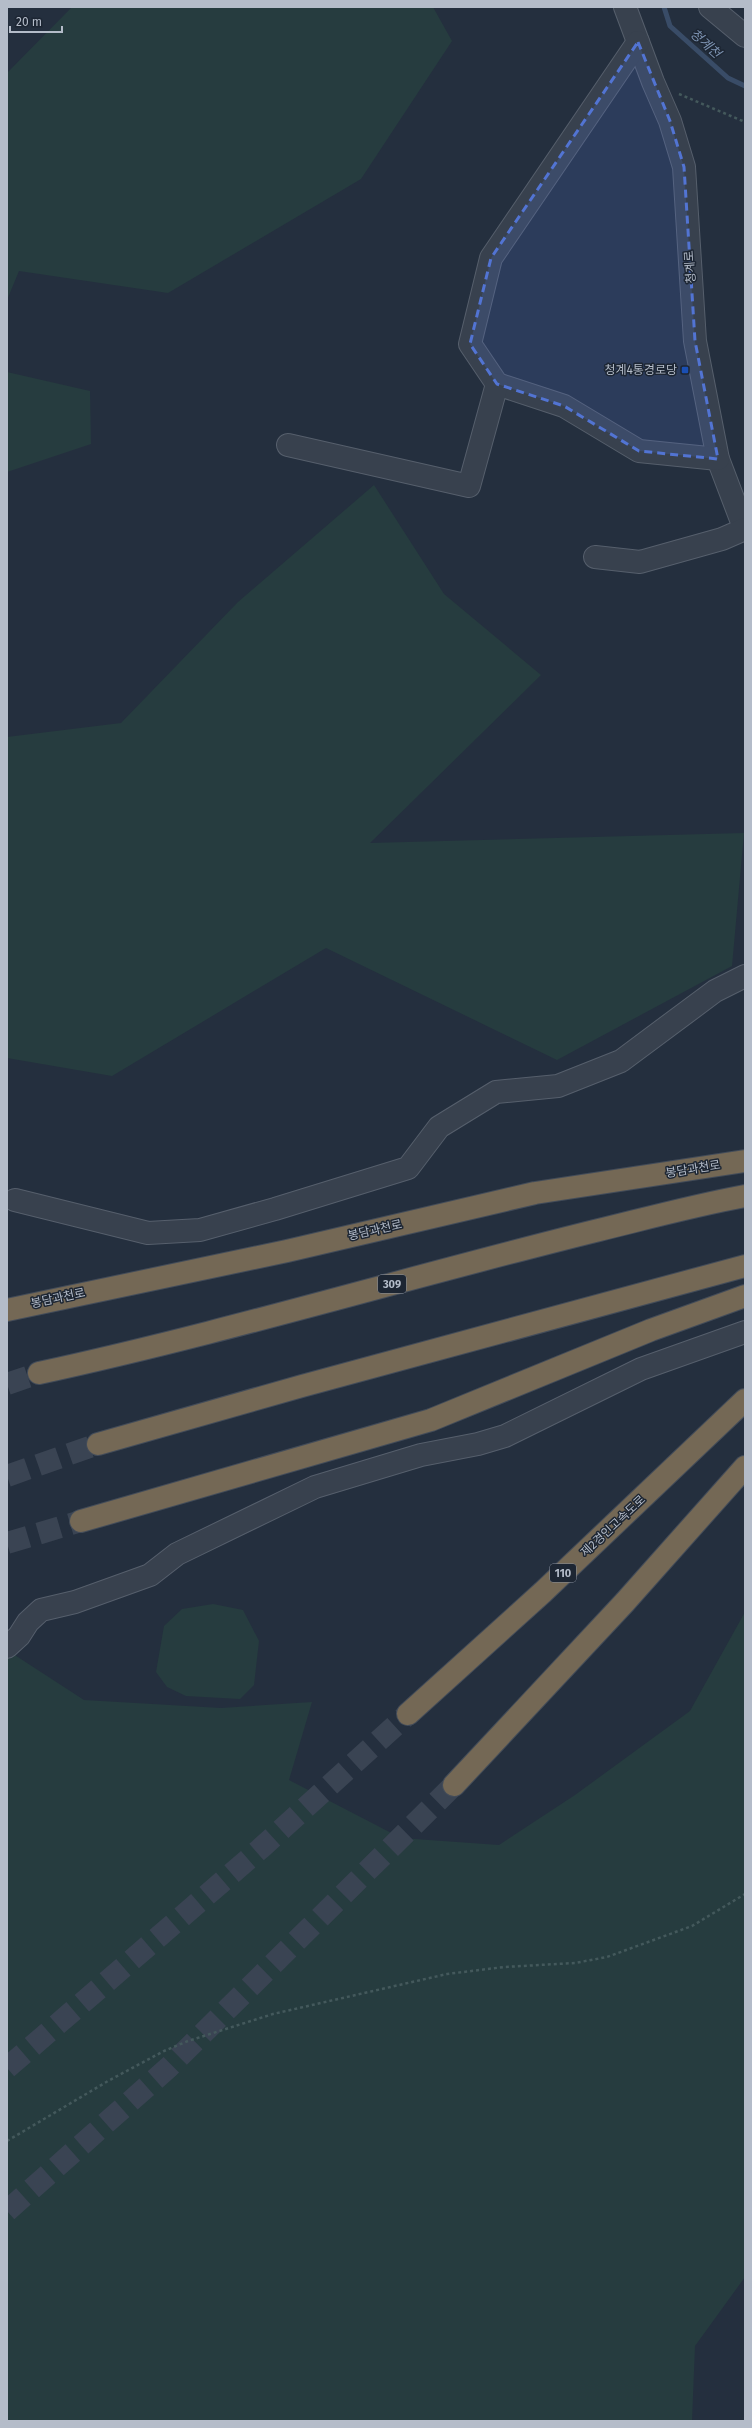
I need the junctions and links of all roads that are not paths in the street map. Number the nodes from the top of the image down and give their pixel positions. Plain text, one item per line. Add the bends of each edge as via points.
1 (625, 7) edge
2 (710, 7) edge
3 (745, 36) edge
4 (638, 42) junction
5 (497, 384) junction
6 (288, 445) dead end
7 (718, 459) junction
8 (745, 530) edge
9 (595, 557) dead end
10 (745, 976) edge
11 (745, 1161) edge
12 (745, 1196) edge
13 (14, 1200) dead end
14 (745, 1266) edge
15 (745, 1296) edge
16 (7, 1310) edge
17 (745, 1332) edge
18 (39, 1373) tunnel mouth
19 (745, 1400) edge
20 (98, 1444) tunnel mouth
21 (745, 1468) edge
22 (745, 1489) edge
23 (81, 1521) tunnel mouth
24 (625, 1602) junction
25 (7, 1647) edge
26 (408, 1714) tunnel mouth
27 (454, 1785) tunnel mouth

1 - 4 street, 청계로
2 - 3 street
4 - 5 street via 491,258 470,344
4 - 7 street, 청계로 via 670,121 684,167 695,341
5 - 6 street via 469,486
5 - 7 street via 564,406 639,451
7 - 8 street, 청계로
8 - 9 street via 640,562
10 - 13 street via 715,991 621,1061 558,1086 496,1092 439,1127 408,1168 275,1209 200,1230 148,1233
11 - 16 highway, 봉담과천로 via 535,1193 287,1251
12 - 18 highway, 309 via 461,1264 147,1350
14 - 20 highway
15 - 23 highway via 651,1330 431,1420
17 - 25 street via 641,1369 505,1436 421,1455 315,1487 177,1554 150,1575 75,1602 41,1610
19 - 26 highway, 제2경인고속도로 / 110 via 543,1592
21 - 24 highway
22 - 24 highway
24 - 27 highway

